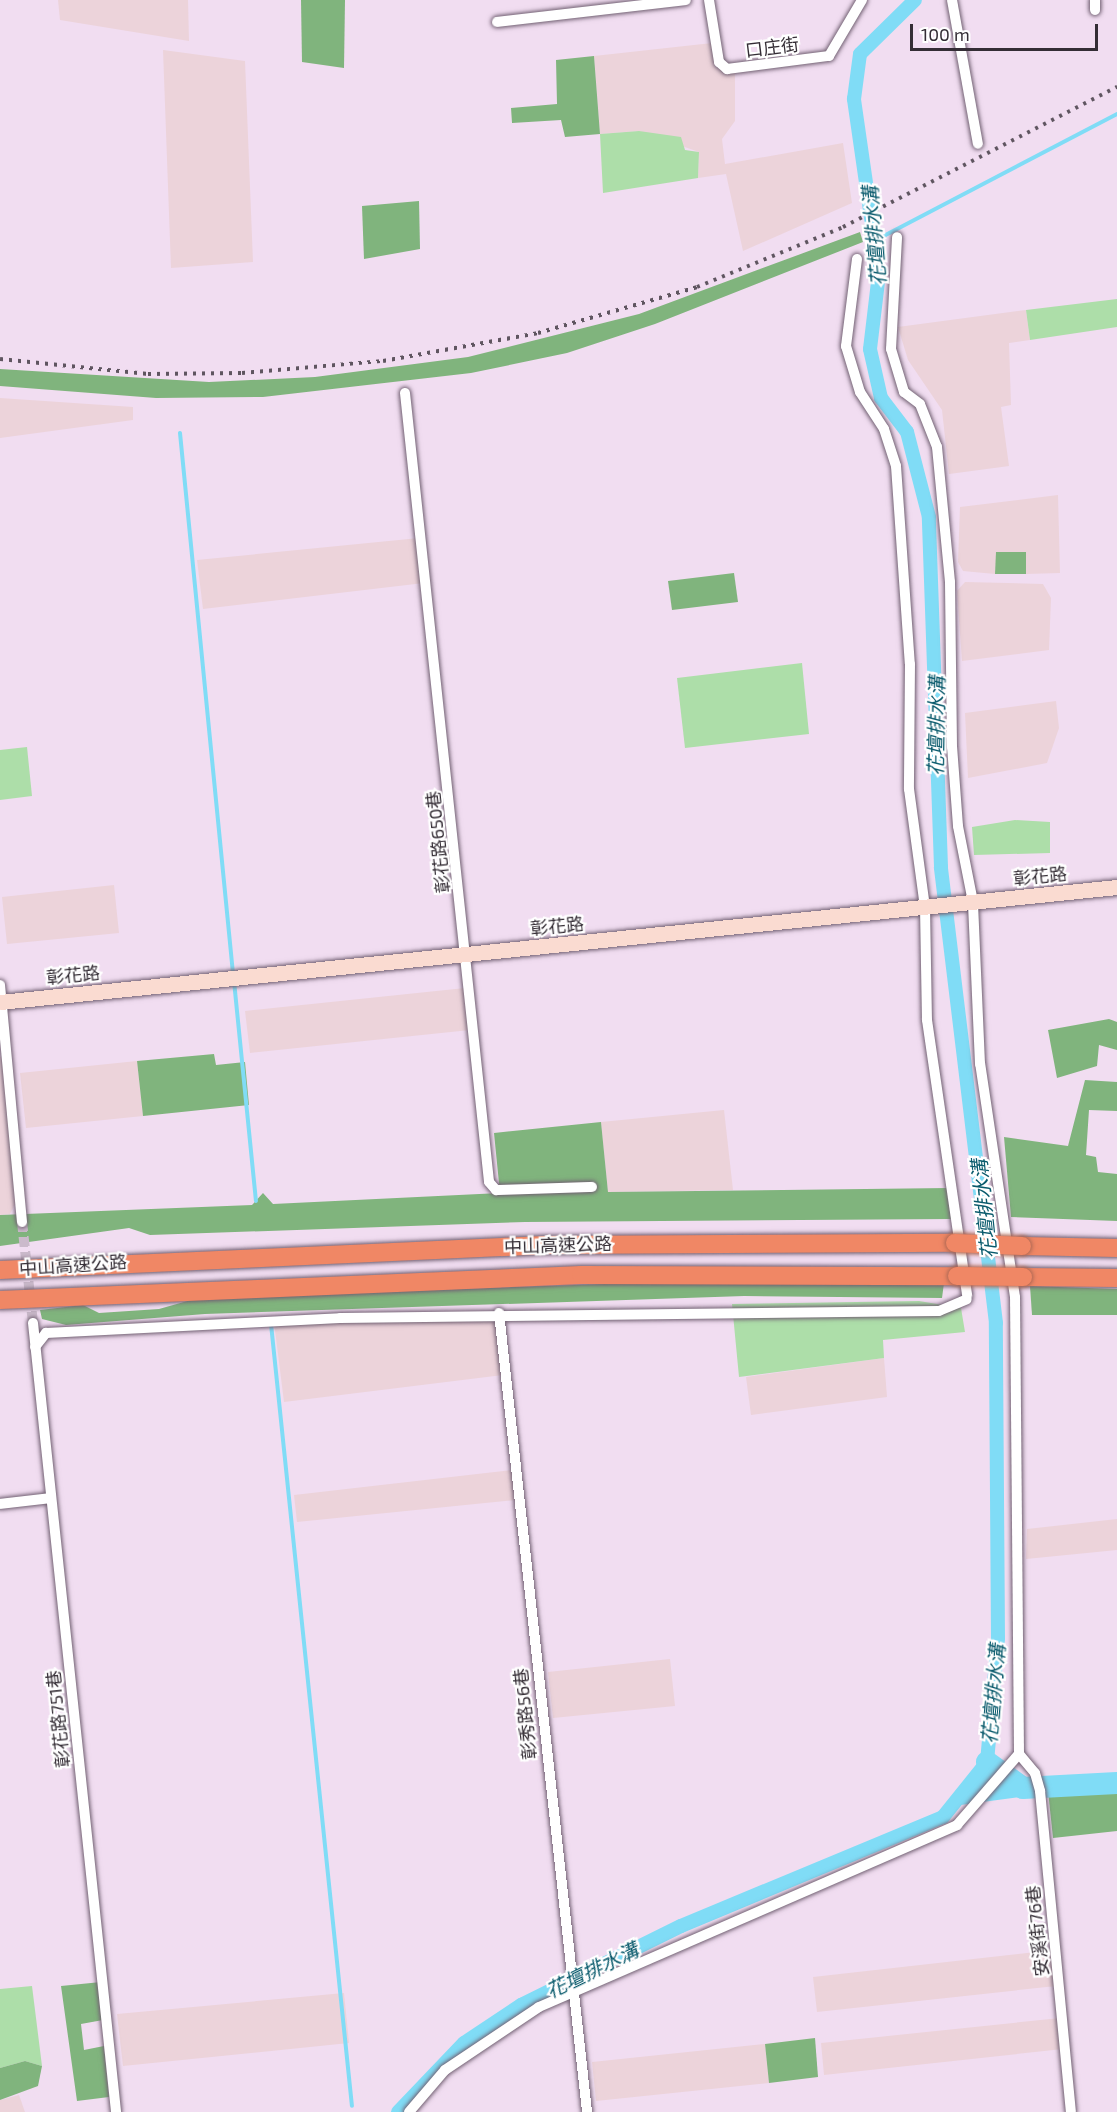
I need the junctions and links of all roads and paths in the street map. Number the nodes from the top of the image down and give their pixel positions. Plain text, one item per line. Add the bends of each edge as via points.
1 (686, 0) edge
2 (709, 0) edge
3 (862, 0) edge
4 (952, 0) edge
5 (497, 22) dead end
6 (978, 144) dead end
7 (897, 237) dead end
8 (857, 259) dead end
9 (405, 393) dead end
10 (1117, 887) edge
11 (966, 903) junction
12 (929, 907) junction
13 (466, 954) junction
14 (0, 986) edge
15 (1, 1002) edge
16 (592, 1186) dead end
17 (22, 1222) tunnel mouth
18 (1117, 1248) edge
19 (0, 1270) edge
20 (1117, 1278) edge
21 (0, 1300) edge
22 (499, 1312) junction
23 (33, 1323) tunnel mouth
24 (35, 1347) junction
25 (51, 1498) junction
26 (0, 1504) edge
27 (1019, 1754) junction
28 (574, 1993) junction
29 (116, 2112) edge
30 (409, 2112) edge
31 (587, 2112) edge
32 (1071, 2112) edge

1 - 5 street
2 - 3 street, 口庄街 via 719,62 728,69 829,56
4 - 6 street
7 - 11 street via 891,349 904,392 921,404 937,447 950,582 958,826
8 - 12 street via 846,346 860,392 884,429 896,466 910,664 909,789
9 - 13 street, 彰花路650巷
10 - 11 street, 彰花路
11 - 12 street, 彰花路
11 - 27 street via 980,1064 1015,1298
12 - 13 street, 彰花路
12 - 22 street via 927,1020 967,1297 939,1311
13 - 15 street, 彰花路
13 - 16 street, 彰花路650巷 via 489,1182 496,1190
14 - 15 street
15 - 17 street
18 - 19 highway, 中山高速公路, bridge via 955,1243 546,1245
20 - 21 highway, 中山高速公路, bridge via 604,1274
22 - 24 street via 46,1334
22 - 28 street, 彰秀路56巷
23 - 24 street, 彰花路751巷
24 - 25 street, 彰花路751巷
25 - 26 street
25 - 29 street, 彰花路751巷
27 - 28 street via 957,1825
27 - 32 street, 安溪街76巷 via 1035,1773 1040,1791
28 - 30 street via 505,2026 445,2070
28 - 31 street, 彰秀路56巷

